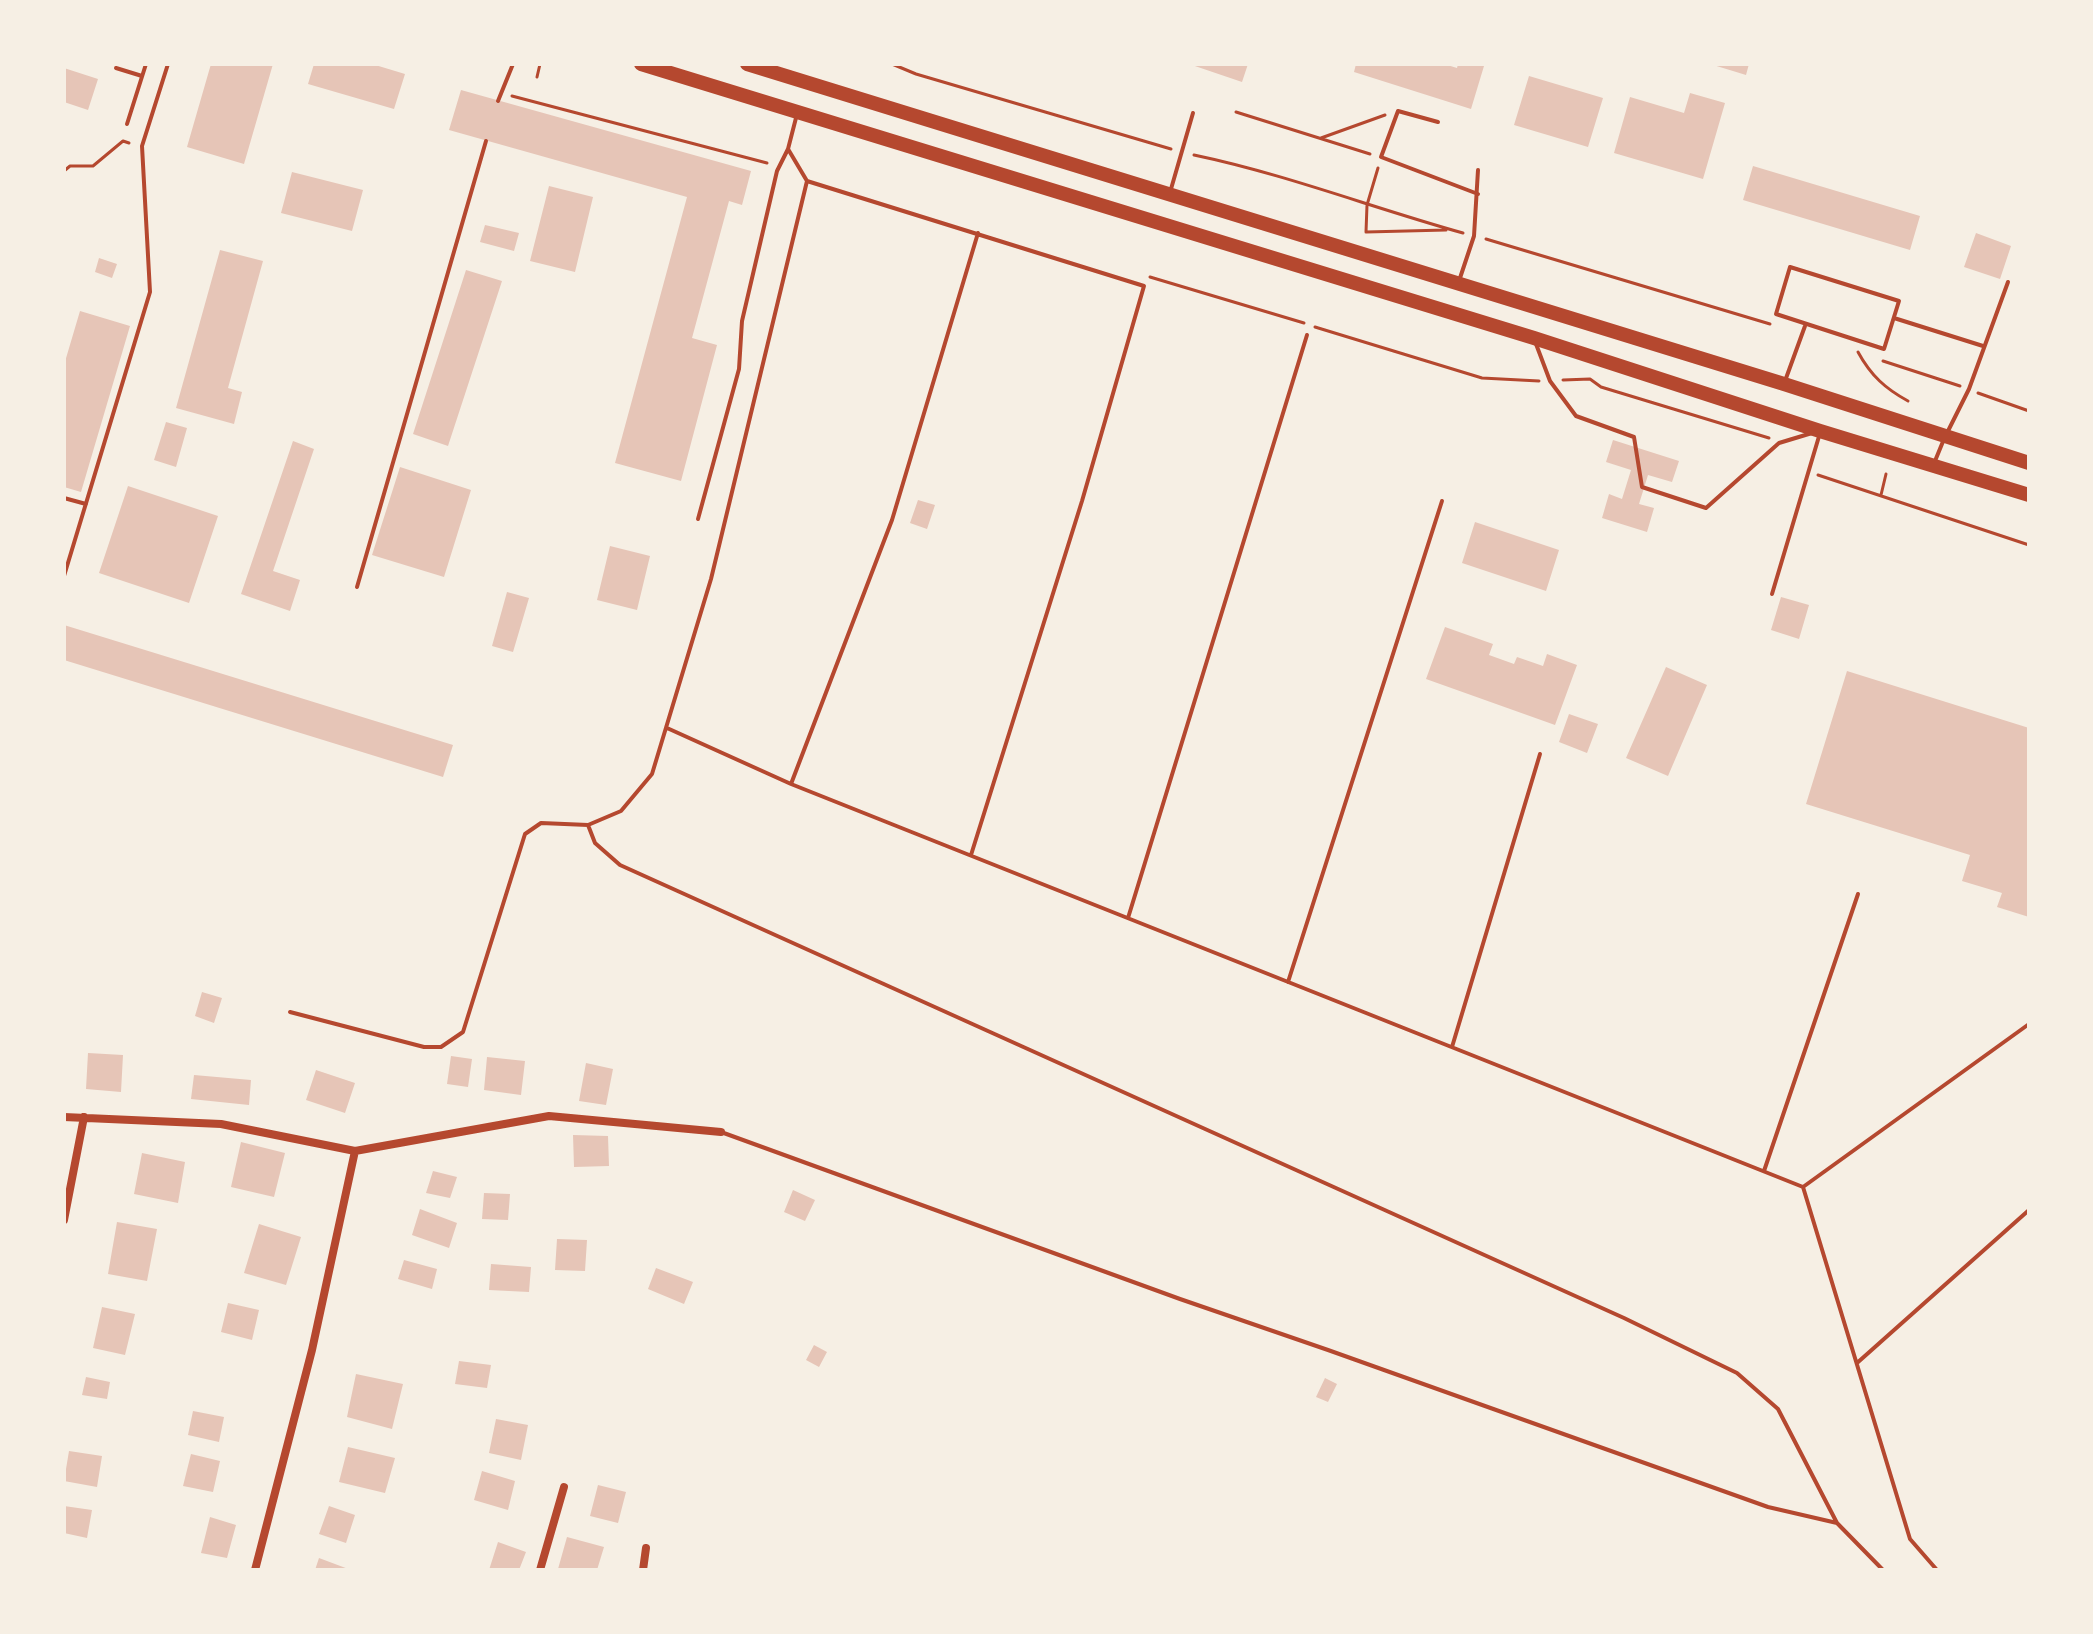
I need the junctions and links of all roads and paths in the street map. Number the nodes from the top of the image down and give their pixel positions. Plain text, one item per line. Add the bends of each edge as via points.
1 (146, 64) edge
2 (168, 64) edge
3 (513, 64) edge
4 (540, 64) edge
5 (641, 64) edge
6 (747, 64) edge
7 (116, 68) dead end
8 (142, 76) junction
9 (537, 77) dead end
10 (498, 101) dead end
11 (1398, 111) junction
12 (797, 112) junction
13 (1236, 112) dead end
14 (1193, 113) dead end
15 (1438, 122) dead end
16 (127, 124) dead end
17 (1321, 138) junction
18 (486, 141) dead end
19 (142, 146) junction
20 (788, 149) junction
21 (1381, 157) junction
22 (1478, 170) dead end
23 (64, 171) edge
24 (807, 181) junction
25 (1478, 194) junction
26 (1170, 196) junction
27 (1452, 230) dead end
28 (978, 233) junction
29 (2008, 282) dead end
30 (1458, 283) junction
31 (1894, 318) junction
32 (1805, 325) junction
33 (1307, 335) dead end
34 (1534, 338) junction
35 (1983, 346) junction
36 (1858, 352) dead end
37 (1550, 381) junction
38 (1784, 384) junction
39 (1908, 401) dead end
40 (1820, 431) junction
41 (1945, 436) junction
42 (1779, 443) junction
43 (2029, 463) edge
44 (1933, 465) junction
45 (1807, 471) junction
46 (1886, 474) dead end
47 (1881, 495) junction
48 (2029, 495) edge
49 (64, 498) edge
50 (1442, 501) dead end
51 (86, 504) junction
52 (698, 519) dead end
53 (64, 541) edge
54 (74, 544) junction
55 (2029, 545) edge
56 (64, 576) edge
57 (357, 587) dead end
58 (1772, 594) dead end
59 (667, 728) junction
60 (1540, 754) dead end
61 (791, 784) junction
62 (588, 825) junction
63 (971, 855) junction
64 (1858, 894) dead end
65 (1128, 918) junction
66 (1288, 982) junction
67 (290, 1012) dead end
68 (2029, 1024) edge
69 (1452, 1047) junction
70 (64, 1117) edge
71 (84, 1117) junction
72 (721, 1132) joint
73 (355, 1151) junction
74 (1764, 1171) junction
75 (1803, 1187) junction
76 (2029, 1210) edge
77 (64, 1220) edge
78 (1857, 1363) junction
79 (564, 1487) dead end
80 (1837, 1523) junction
81 (646, 1548) dead end
82 (255, 1570) edge
83 (540, 1570) edge
84 (643, 1570) edge
85 (1883, 1570) edge
86 (1937, 1570) edge

1 - 8 lane
2 - 19 lane
3 - 10 lane
4 - 9 path
5 - 12 main road
6 - 26 main road
7 - 8 lane
8 - 16 lane
11 - 15 lane
11 - 17 path
11 - 21 lane
12 - 20 lane
12 - 34 main road
13 - 17 path
14 - 26 lane
17 - 21 path
18 - 57 lane
19 - 23 path via 123,141 93,166
19 - 51 lane via 150,292
20 - 24 lane
20 - 52 lane via 777,171 742,321 739,369
21 - 25 lane
21 - 27 path via 1367,205 1366,232
22 - 25 lane
24 - 28 lane
24 - 59 lane via 711,579
25 - 30 lane via 1474,236
26 - 30 main road
28 - 61 lane via 892,520
28 - 63 lane via 1144,286
29 - 35 lane
30 - 38 main road
31 - 32 lane via 1884,349
31 - 32 lane via 1899,301 1790,267 1776,314
31 - 35 lane
32 - 38 lane
33 - 65 lane
34 - 37 lane
34 - 40 main road
35 - 41 lane
36 - 39 path via 1887,390
37 - 42 path via 1590,379 1601,387
37 - 42 lane via 1576,416 1634,437 1642,487 1706,508
38 - 41 main road
40 - 42 lane
40 - 44 main road
40 - 45 lane
41 - 43 main road
41 - 44 lane
44 - 48 main road
45 - 47 path
45 - 58 lane
46 - 47 path
47 - 55 path
49 - 51 lane
50 - 66 lane
51 - 54 lane
53 - 54 lane
54 - 56 lane
59 - 61 lane
59 - 62 lane via 652,774 621,811
60 - 69 lane
61 - 63 lane
62 - 67 lane via 541,823 525,834 463,1032 441,1047
62 - 80 lane via 595,843 620,865 1737,1373 1778,1409
63 - 65 lane
64 - 74 lane
65 - 66 lane
66 - 69 lane
68 - 75 lane
69 - 74 lane
70 - 71 street
71 - 73 street via 221,1124
71 - 77 street
72 - 73 street via 549,1116
72 - 80 lane via 1768,1507
73 - 82 street via 312,1350
74 - 75 lane
75 - 78 lane
76 - 78 lane
78 - 86 lane via 1910,1539
79 - 83 street
80 - 85 lane
81 - 84 street

